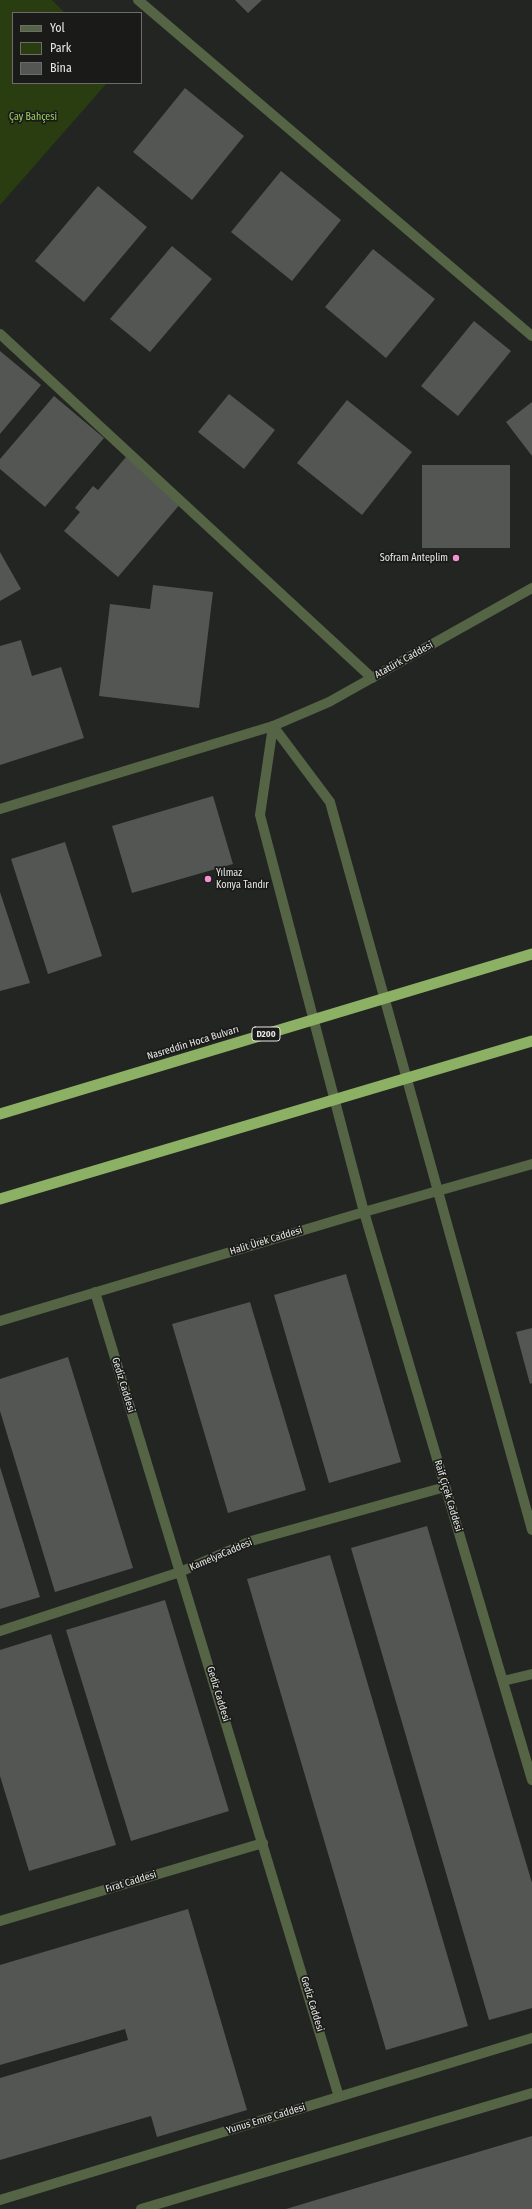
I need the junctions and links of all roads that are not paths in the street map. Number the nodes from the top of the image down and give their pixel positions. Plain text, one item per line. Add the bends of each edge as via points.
1 (138, 0) edge
2 (0, 334) edge
3 (532, 336) edge
4 (532, 588) edge
5 (372, 678) junction
6 (273, 726) junction
7 (0, 809) edge
8 (532, 954) edge
9 (384, 999) junction
10 (313, 1019) junction
11 (532, 1041) edge
12 (406, 1078) junction
13 (334, 1099) junction
14 (0, 1114) edge
15 (532, 1164) edge
16 (437, 1191) junction
17 (0, 1199) edge
18 (364, 1212) junction
19 (94, 1292) junction
20 (0, 1321) edge
21 (445, 1487) junction
22 (532, 1530) edge
23 (180, 1572) junction
24 (0, 1631) edge
25 (532, 1674) edge
26 (503, 1682) junction
27 (532, 1780) edge
28 (263, 1843) junction
29 (0, 1921) edge
30 (532, 2038) edge
31 (532, 2093) edge
32 (339, 2097) junction
33 (0, 2200) edge
34 (141, 2209) edge

1 - 3 street
2 - 5 street
4 - 5 street, Atatürk Caddesi
5 - 6 street, Atatürk Caddesi via 329,702
6 - 7 street, Atatürk Caddesi
6 - 9 street via 330,802
6 - 10 street, Raif Çiçek Caddesi via 260,815
8 - 9 highway, Nasreddin Hoca Bulvarı / D200
9 - 10 highway, Nasreddin Hoca Bulvarı / D200
9 - 12 street
10 - 13 street, Raif Çiçek Caddesi
10 - 14 highway, Nasreddin Hoca Bulvarı / D200
11 - 12 highway
12 - 13 highway
12 - 16 street
13 - 17 highway
13 - 18 street, Raif Çiçek Caddesi
15 - 16 street, Halit Ürek Caddesi
16 - 18 street, Halit Ürek Caddesi
16 - 22 street
18 - 19 street, Halit Ürek Caddesi
18 - 21 street, Raif Çiçek Caddesi
19 - 20 street, Halit Ürek Caddesi
19 - 23 street, Gediz Caddesi
21 - 23 street, KamelyaCaddesi via 251,1541
21 - 26 street, Raif Çiçek Caddesi
23 - 24 street, KamelyaCaddesi
23 - 28 street, Gediz Caddesi
25 - 26 street
26 - 27 street, Raif Çiçek Caddesi
28 - 29 street, Fırat Caddesi
28 - 32 street, Gediz Caddesi
30 - 32 street, Yunus Emre Caddesi
31 - 34 street
32 - 33 street, Yunus Emre Caddesi

